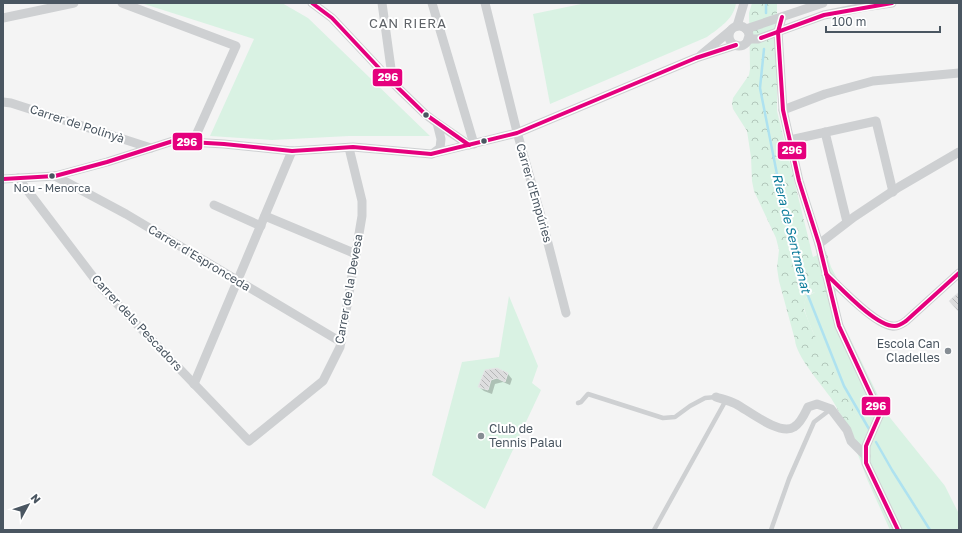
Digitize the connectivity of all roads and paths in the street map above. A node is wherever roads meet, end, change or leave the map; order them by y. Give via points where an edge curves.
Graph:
1 (74, 3) edge
2 (122, 3) edge
3 (312, 3) edge
4 (382, 3) edge
5 (432, 3) edge
6 (485, 3) edge
7 (744, 3) edge
8 (823, 3) edge
9 (892, 3) edge
10 (782, 17) junction
11 (3, 18) edge
12 (733, 28) junction
13 (746, 29) junction
14 (778, 32) junction
15 (748, 39) junction
16 (736, 45) junction
17 (696, 58) junction
18 (959, 73) edge
19 (393, 83) junction
20 (3, 102) edge
21 (783, 110) junction
22 (437, 123) junction
23 (825, 132) junction
24 (517, 133) junction
25 (790, 140) junction
26 (193, 142) junction
27 (471, 144) junction
28 (152, 148) junction
29 (349, 148) junction
30 (292, 151) junction
31 (959, 152) edge
32 (431, 154) junction
33 (55, 176) junction
34 (18, 178) junction
35 (3, 179) edge
36 (892, 192) junction
37 (214, 205) dead end
38 (265, 216) junction
39 (847, 222) junction
40 (261, 226) junction
41 (819, 244) junction
42 (356, 254) junction
43 (959, 273) edge
44 (826, 274) junction
45 (238, 281) junction
46 (566, 312) dead end
47 (341, 342) junction
48 (194, 384) junction
49 (716, 397) joint
50 (726, 400) junction
51 (578, 403) dead end
52 (831, 409) junction
53 (249, 440) joint
54 (866, 456) junction
55 (654, 530) edge
56 (771, 530) edge
57 (898, 530) edge

1 - 11 street
2 - 26 street via 236,46
3 - 19 street via 332,18
4 - 19 street
5 - 27 street
6 - 24 street, Carrer d'Empúries
7 - 12 street
8 - 10 street
9 - 14 street via 824,15
10 - 13 street
10 - 14 street
12 - 13 street via 742,26
12 - 16 street via 730,40
12 - 17 street
13 - 15 street
14 - 15 street via 758,40
14 - 21 street
15 - 16 street via 744,44
16 - 17 street
17 - 24 street
18 - 21 street via 873,81 825,94
19 - 22 street
20 - 28 street, Carrer de Polinyà
21 - 25 street
22 - 27 street
22 - 32 street via 441,139 440,148
23 - 25 street
23 - 36 street via 876,121
23 - 39 street
24 - 27 street
24 - 46 street, Carrer d'Empúries
25 - 41 street via 799,181
26 - 28 street via 173,141
26 - 30 street
27 - 32 street
28 - 33 street
29 - 30 street
29 - 32 street
29 - 42 street, Carrer de la Devesa via 362,201
30 - 38 street
31 - 36 street
33 - 34 street
33 - 45 street, Carrer d'Espronceda via 126,214
34 - 35 street
34 - 48 street, Carrer dels Pescadors via 100,286
36 - 39 street
37 - 40 street
38 - 40 street
38 - 42 street
39 - 41 street
40 - 45 street
41 - 44 street
42 - 47 street, Carrer de la Devesa
43 - 44 street via 898,326 886,325 860,307
44 - 54 street via 839,326 880,414 866,446
45 - 47 street, Carrer d'Espronceda
45 - 48 street
47 - 53 street, Carrer de la Devesa via 323,381
48 - 53 street, Carrer dels Pescadors
49 - 50 street
49 - 51 lane via 705,398 675,417 663,418 588,394
50 - 52 street via 777,428 788,429 794,427 808,407 817,404
50 - 55 lane
52 - 54 street via 851,441
52 - 56 lane via 814,422 789,479
54 - 57 street via 866,463

